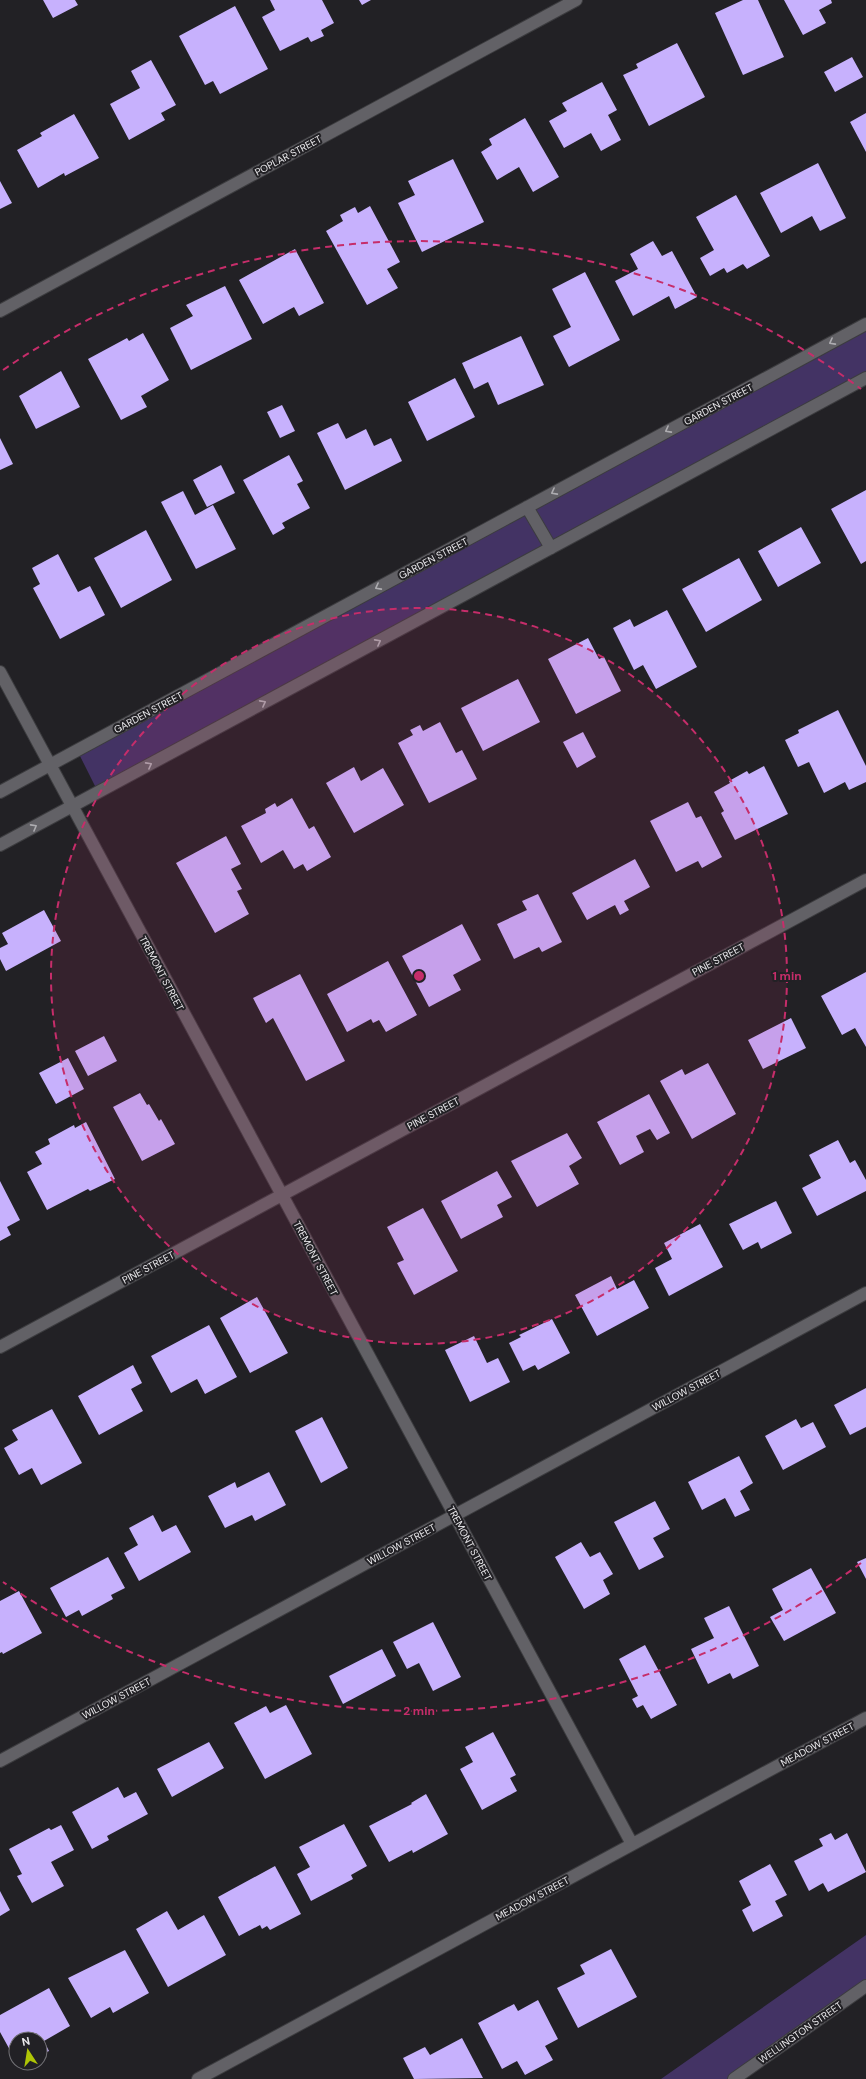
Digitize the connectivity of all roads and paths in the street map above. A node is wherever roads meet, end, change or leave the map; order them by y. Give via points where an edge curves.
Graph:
1 (576, 0) edge
2 (0, 311) edge
3 (866, 324) edge
4 (866, 378) edge
5 (527, 507) junction
6 (551, 548) junction
7 (0, 672) edge
8 (50, 765) junction
9 (0, 792) edge
10 (72, 806) junction
11 (0, 845) edge
12 (866, 880) edge
13 (282, 1194) junction
14 (866, 1293) edge
15 (0, 1347) edge
16 (455, 1515) junction
17 (866, 1718) edge
18 (0, 1761) edge
19 (632, 1844) junction
20 (866, 1986) edge
21 (198, 2079) edge
22 (734, 2079) edge

1 - 2 street, POPLAR STREET
3 -> 5 street, GARDEN STREET
4 - 6 street
5 - 6 street
5 -> 8 street, GARDEN STREET
10 -> 6 street
7 - 8 street, TREMONT STREET
8 - 9 street, GARDEN STREET
8 - 10 street, TREMONT STREET
11 -> 10 street
10 - 13 street, TREMONT STREET
12 - 13 street, PINE STREET
13 - 15 street, PINE STREET
13 - 16 street, TREMONT STREET
14 - 16 street, WILLOW STREET
16 - 18 street, WILLOW STREET
16 - 19 street, TREMONT STREET
17 - 19 street, MEADOW STREET
19 - 21 street, MEADOW STREET
20 - 22 street, WELLINGTON STREET

